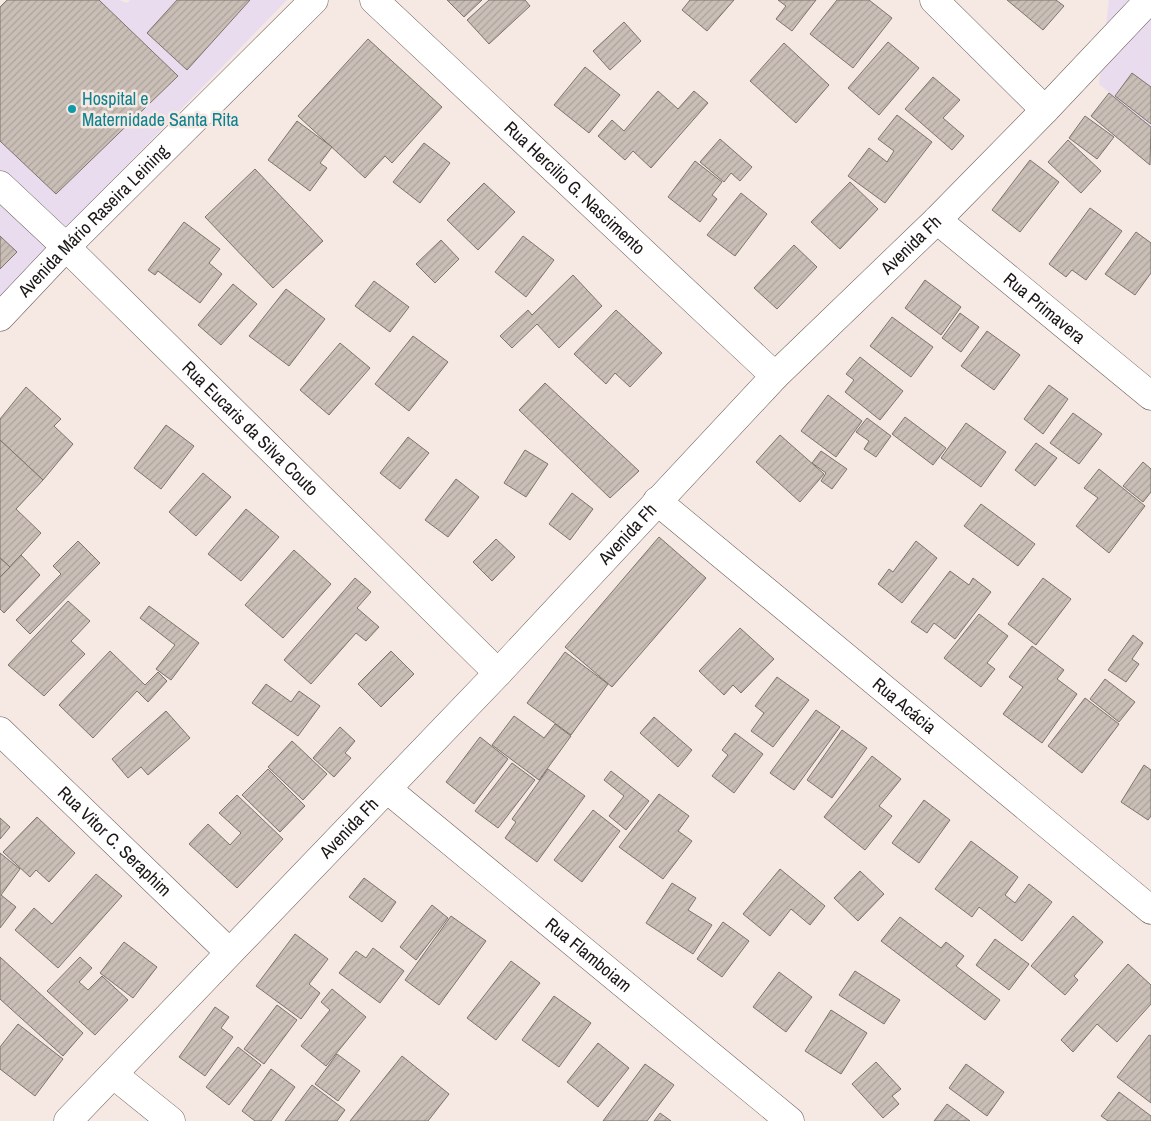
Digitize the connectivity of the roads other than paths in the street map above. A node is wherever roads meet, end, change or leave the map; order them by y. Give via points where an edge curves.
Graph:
1 (314, 0) edge
2 (374, 0) edge
3 (934, 0) edge
4 (1148, 0) edge
5 (1045, 110) junction
6 (0, 185) edge
7 (937, 220) junction
8 (66, 247) junction
9 (0, 316) edge
10 (775, 376) junction
11 (1151, 396) edge
12 (657, 501) junction
13 (498, 673) junction
14 (0, 731) edge
15 (387, 789) junction
16 (1151, 910) edge
17 (229, 952) junction
18 (114, 1075) junction
19 (68, 1121) edge
20 (171, 1121) edge
21 (790, 1121) edge

1 - 8 street, Avenida Mário Raseira Leining
2 - 10 street, Rua Hercilio G. Nascimento
3 - 5 street
4 - 5 street, Avenida Fh
5 - 7 street, Avenida Fh
6 - 8 street, Rua Eucaris da Silva Couto
7 - 10 street, Avenida Fh
7 - 11 street, Rua Primavera
8 - 9 street, Avenida Mário Raseira Leining
8 - 13 street, Rua Eucaris da Silva Couto
10 - 12 street, Avenida Fh
12 - 13 street, Avenida Fh
12 - 16 street, Rua Acácia
13 - 15 street, Avenida Fh
14 - 17 street, Rua Vitor C. Seraphim
15 - 17 street, Avenida Fh
15 - 21 street, Rua Flamboiam
17 - 18 street, Avenida Fh
18 - 19 street, Avenida Fh
18 - 20 street

